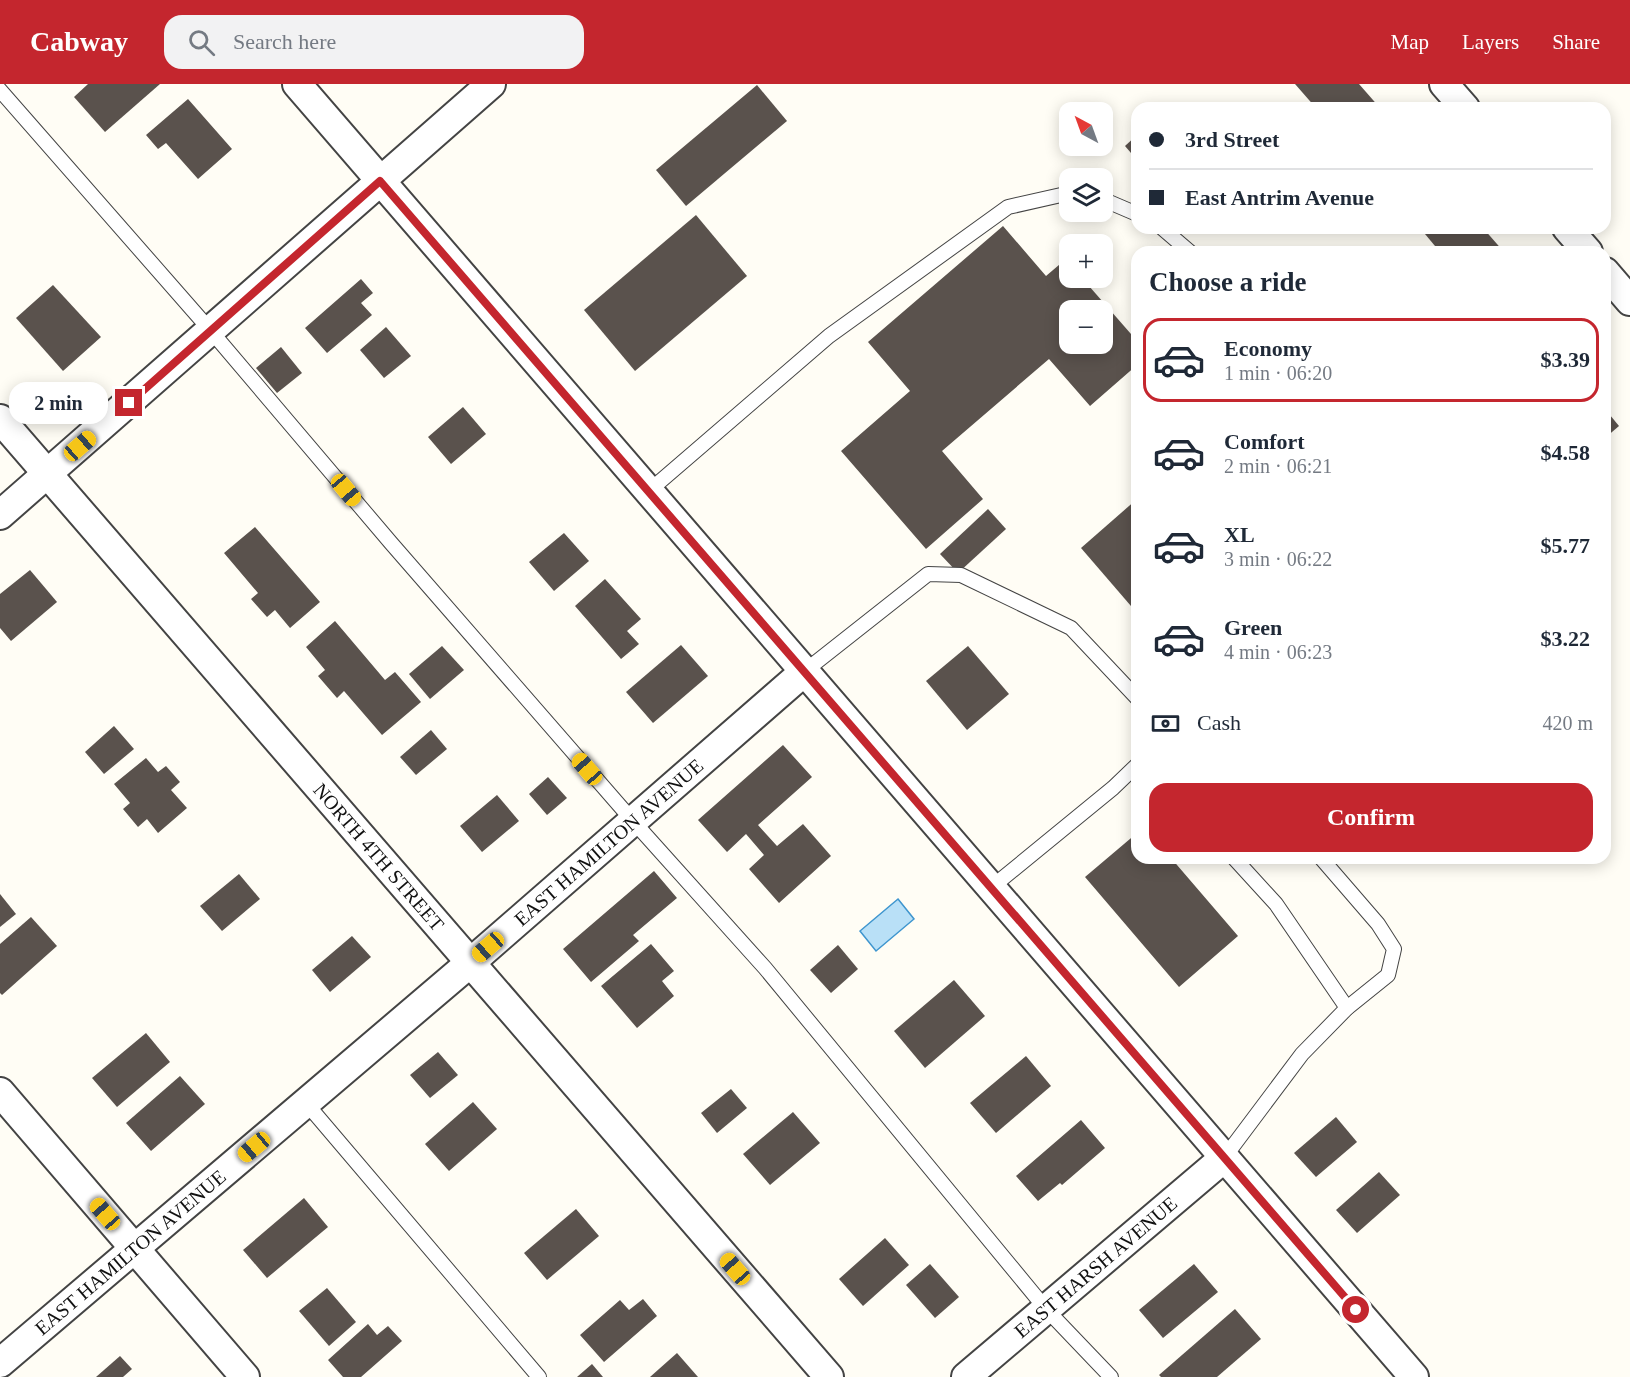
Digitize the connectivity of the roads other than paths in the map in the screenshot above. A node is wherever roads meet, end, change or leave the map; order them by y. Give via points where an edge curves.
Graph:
1 (297, 84) edge
2 (491, 84) edge
3 (1444, 84) edge
4 (0, 90) edge
5 (1460, 102) edge
6 (380, 181) junction
7 (1059, 195) edge
8 (1113, 204) edge
9 (1131, 211) edge
10 (1169, 234) edge
11 (1572, 234) edge
12 (1183, 246) edge
13 (1583, 246) edge
14 (1611, 279) edge
15 (1630, 301) edge
16 (210, 331) junction
17 (0, 419) edge
18 (47, 474) junction
19 (649, 491) junction
20 (0, 515) edge
21 (805, 671) junction
22 (1131, 692) edge
23 (1131, 771) edge
24 (633, 821) junction
25 (1239, 864) edge
26 (1326, 864) edge
27 (992, 887) junction
28 (470, 963) junction
29 (1347, 1008) junction
30 (0, 1092) edge
31 (306, 1103) junction
32 (1224, 1158) junction
33 (134, 1249) junction
34 (1046, 1309) junction
35 (0, 1363) edge
36 (245, 1377) edge
37 (539, 1377) edge
38 (829, 1377) edge
39 (966, 1377) edge
40 (1111, 1377) edge
41 (1414, 1377) edge

1 - 6 street
2 - 6 street
3 - 5 street
4 - 16 lane
6 - 16 street
6 - 19 street
7 - 19 lane via 1008,207 828,336
8 - 9 lane
10 - 12 lane
11 - 13 street
14 - 15 street
16 - 18 street
16 - 24 lane
17 - 18 street, NORTH 4TH STREET
18 - 20 street
18 - 28 street, NORTH 4TH STREET
19 - 21 street
21 - 22 lane via 928,573 961,575 1071,628
21 - 24 street, EAST HAMILTON AVENUE
21 - 27 street
23 - 27 lane
24 - 28 street, EAST HAMILTON AVENUE
24 - 34 lane via 765,968
25 - 29 lane via 1276,904
26 - 29 lane via 1378,924 1394,949 1388,975
27 - 32 street
28 - 31 street, EAST HAMILTON AVENUE
28 - 38 street, NORTH 4TH STREET
29 - 32 lane via 1302,1054
30 - 33 street
31 - 33 street, EAST HAMILTON AVENUE
31 - 37 lane
32 - 34 street, EAST HARSH AVENUE
32 - 41 street
33 - 35 street, EAST HAMILTON AVENUE
33 - 36 street
34 - 39 street, EAST HARSH AVENUE
34 - 40 lane

